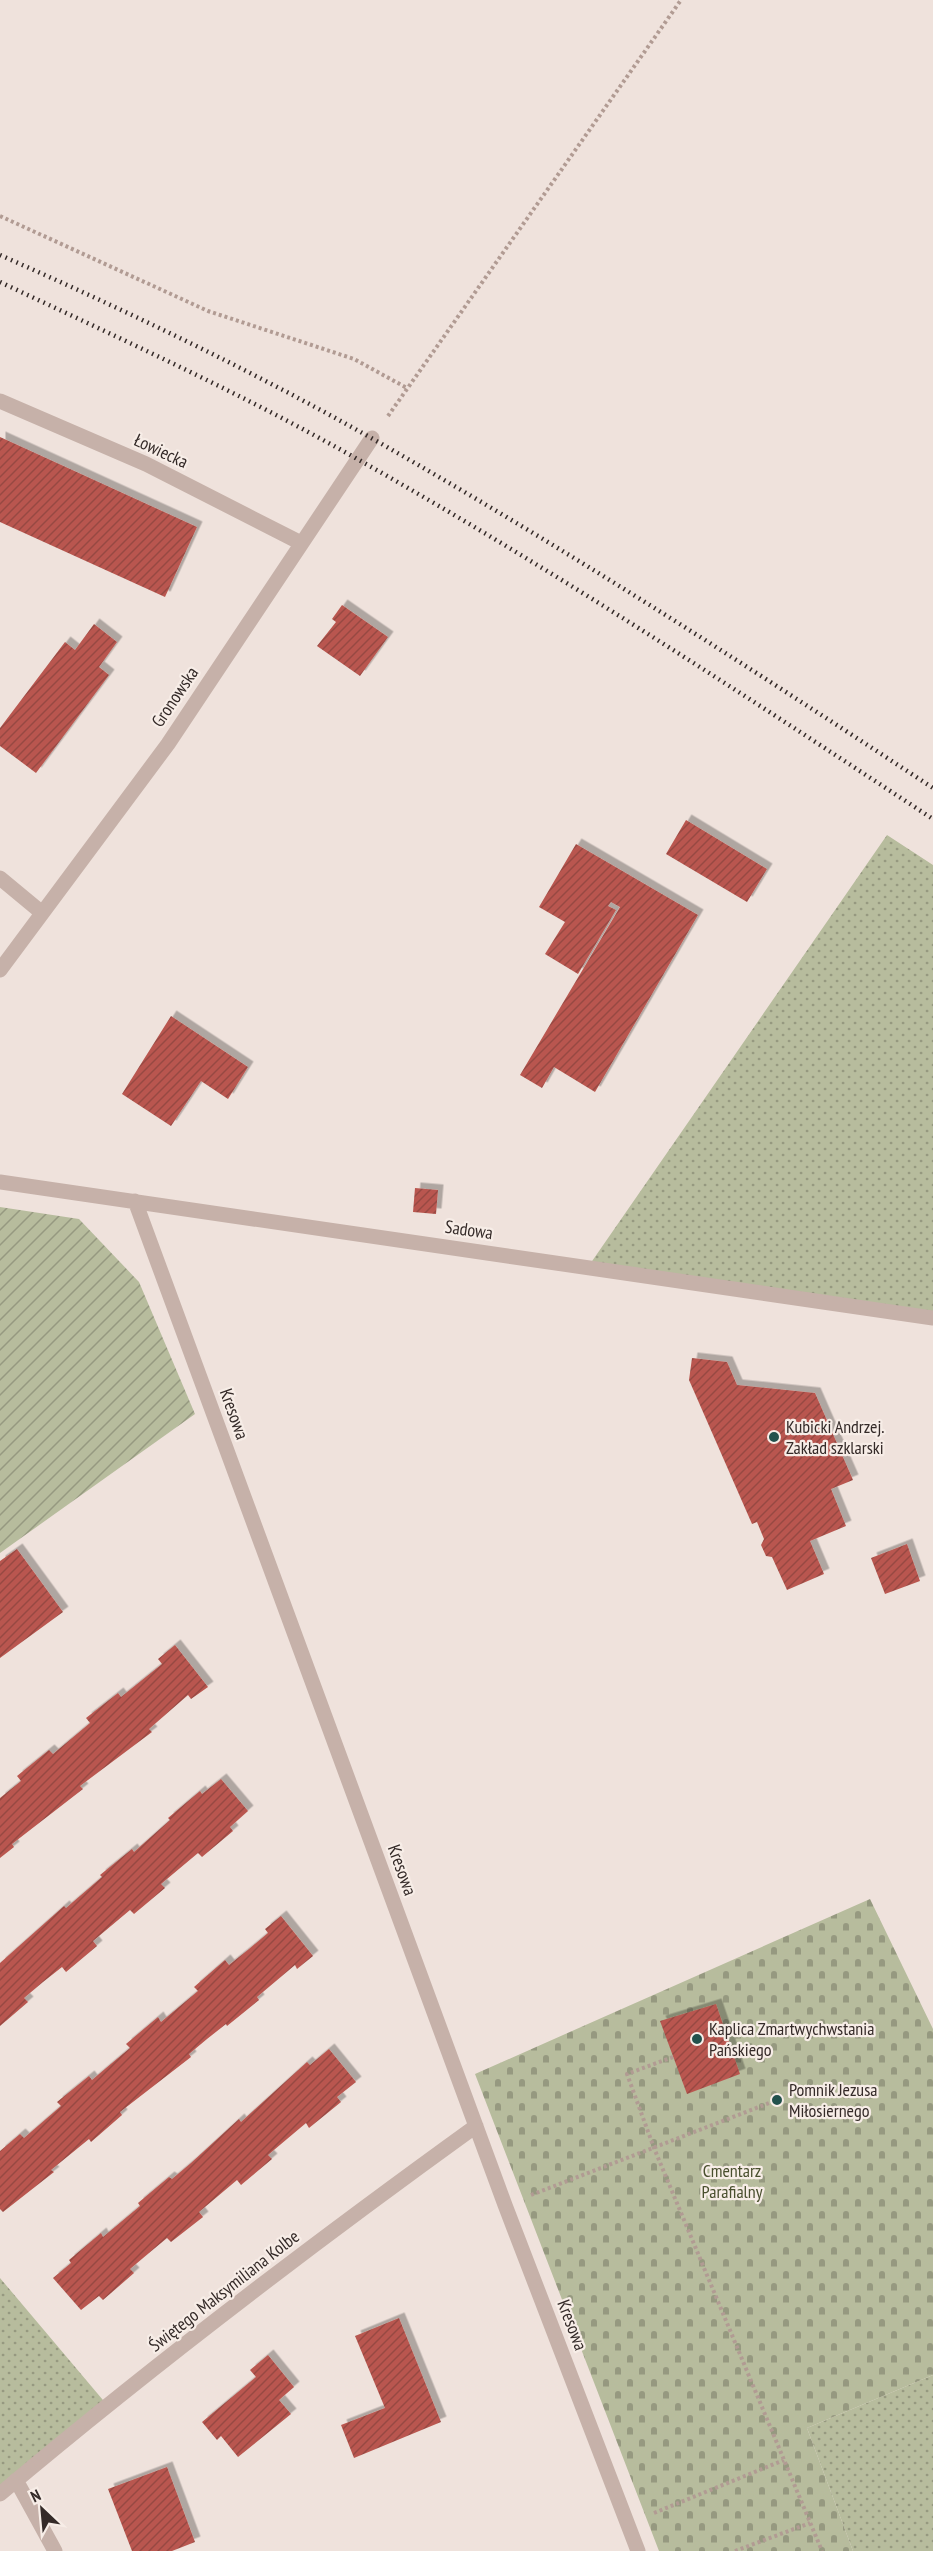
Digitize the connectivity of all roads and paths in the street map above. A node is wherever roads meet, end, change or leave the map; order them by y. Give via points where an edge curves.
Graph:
1 (681, 0) edge
2 (0, 216) edge
3 (407, 388) junction
4 (0, 401) edge
5 (372, 438) joint
6 (301, 543) junction
7 (0, 878) edge
8 (40, 912) junction
9 (0, 970) edge
10 (0, 1182) edge
11 (135, 1201) junction
12 (933, 1318) edge
13 (673, 2057) dead end
14 (777, 2100) dead end
15 (476, 2126) junction
16 (654, 2148) junction
17 (505, 2205) junction
18 (784, 2460) junction
19 (16, 2480) junction
20 (0, 2494) edge
21 (810, 2523) junction
22 (627, 2525) junction
23 (55, 2551) edge
24 (638, 2551) edge
25 (735, 2551) edge
26 (822, 2551) edge

1 - 3 path
2 - 3 path via 208,311 354,359
3 - 5 path
4 - 6 street, Łowiecka via 146,465
5 - 6 street, Gronowska
6 - 8 street, Gronowska via 168,744
7 - 8 street
8 - 9 street, Gronowska
10 - 11 street, Sadowa
11 - 12 street, Sadowa
11 - 15 street, Kresowa
13 - 16 path via 627,2074
14 - 16 path
15 - 17 street, Kresowa
15 - 19 street, Świętego Maksymiliana Kolbe via 374,2200
16 - 17 path
16 - 18 path
17 - 22 street, Kresowa
18 - 21 path
18 - 22 path
19 - 20 street, Świętego Maksymiliana Kolbe
19 - 23 street
21 - 25 path
21 - 26 path
22 - 24 street, Kresowa

